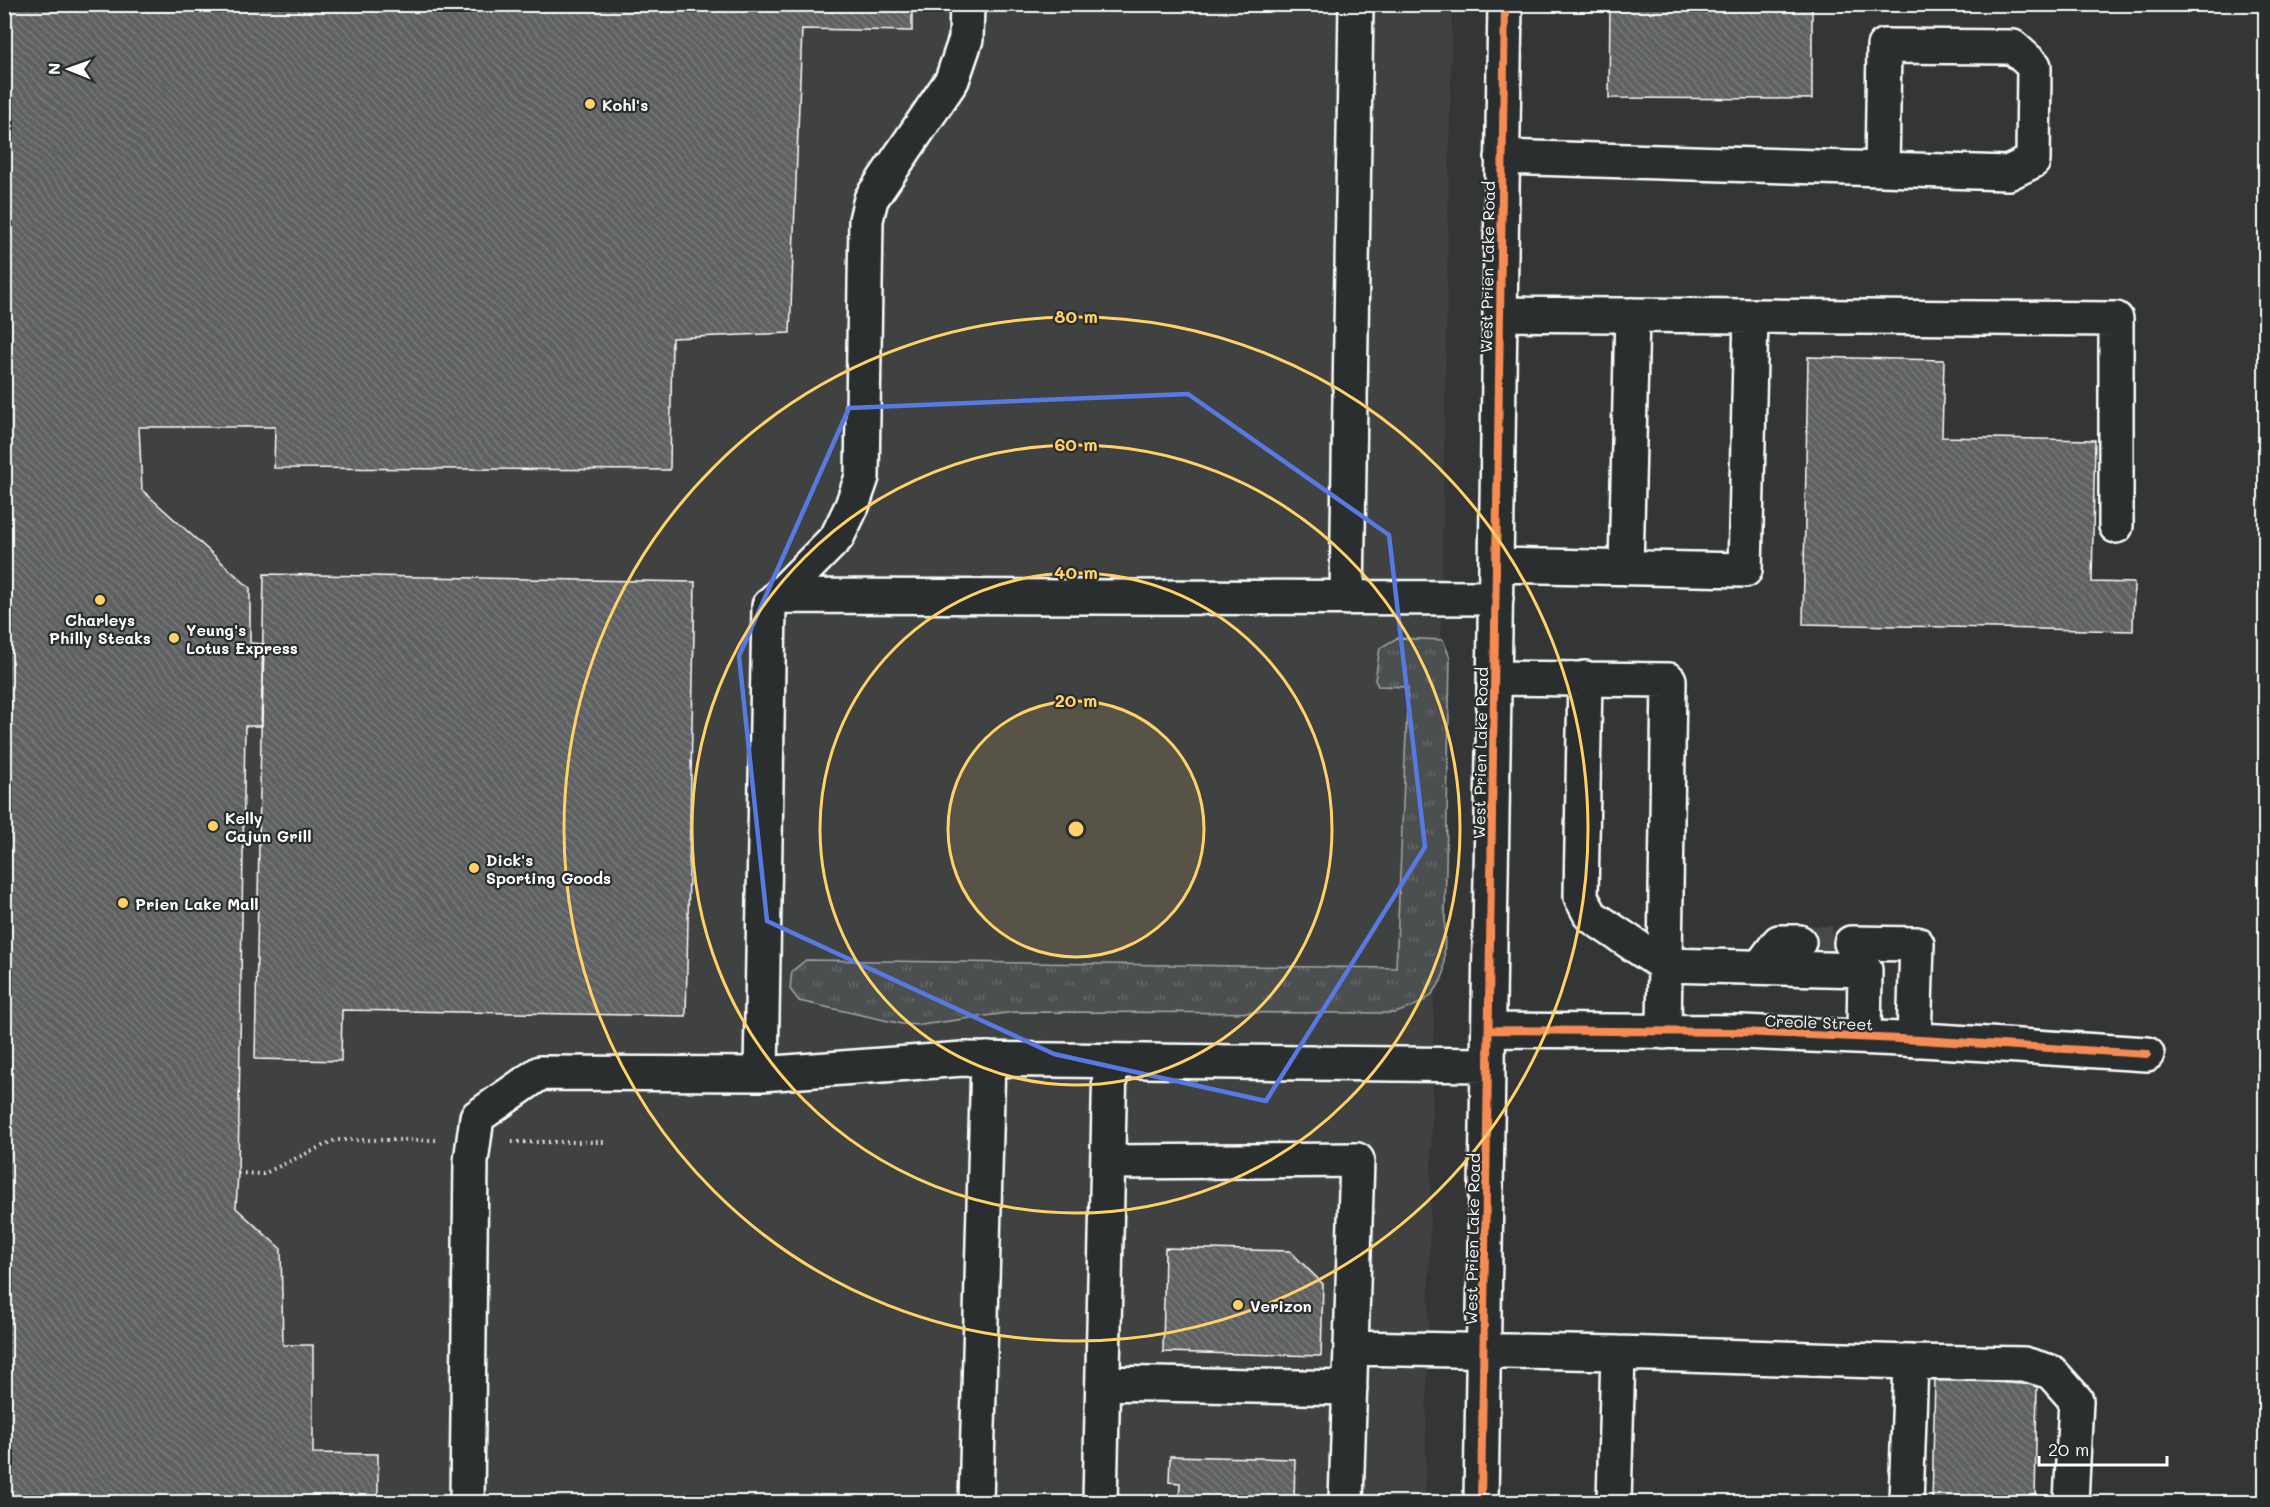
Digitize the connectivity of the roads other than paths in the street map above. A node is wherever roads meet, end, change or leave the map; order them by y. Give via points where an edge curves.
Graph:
1 (967, 4) edge
2 (1356, 4) edge
3 (1505, 4) edge
4 (1503, 157) junction
5 (1882, 169) junction
6 (1500, 314) junction
7 (1632, 315) junction
8 (1751, 316) junction
9 (2116, 526) dead end
10 (1496, 565) junction
11 (1626, 568) junction
12 (779, 596) junction
13 (1347, 598) junction
14 (1496, 598) junction
15 (1495, 678) junction
16 (1585, 678) junction
17 (1799, 942) tunnel mouth
18 (1861, 952) junction
19 (1664, 965) junction
20 (1761, 966) junction
21 (1489, 1030) junction
22 (1665, 1032) junction
23 (1864, 1037) junction
24 (1914, 1040) junction
25 (2147, 1054) dead end
26 (988, 1059) junction
27 (1110, 1061) junction
28 (1488, 1065) junction
29 (761, 1074) junction
30 (1108, 1162) junction
31 (1351, 1348) junction
32 (1484, 1350) junction
33 (1618, 1353) junction
34 (1911, 1362) junction
35 (1103, 1383) junction
36 (1350, 1388) junction
37 (467, 1503) edge
38 (976, 1503) edge
39 (1100, 1503) edge
40 (1346, 1503) edge
41 (1481, 1503) edge
42 (1614, 1503) edge
43 (1906, 1503) edge
44 (2071, 1503) edge

1 - 12 street via 966,39 952,80 872,199 866,220 862,477 837,537
2 - 13 street
3 - 4 street, West Prien Lake Road
4 - 5 street
4 - 6 street, West Prien Lake Road
5 - 5 street via 2008,173 2033,161 2034,66 2013,47 1884,46
6 - 7 street
6 - 10 street, West Prien Lake Road
7 - 8 street
7 - 11 street
8 - 9 street via 2116,320
8 - 11 street via 1745,570
10 - 11 street
10 - 14 street, West Prien Lake Road
12 - 13 street
12 - 29 street via 769,606
13 - 14 street
14 - 15 street, West Prien Lake Road
15 - 16 street
15 - 21 street, West Prien Lake Road
16 - 19 street via 1581,897 1591,916
16 - 19 street via 1669,680
17 - 20 street via 1779,942
18 - 20 street
18 - 23 street
18 - 24 street via 1917,944
19 - 20 street
19 - 22 street
21 - 22 street, Creole Street
21 - 28 street, West Prien Lake Road
22 - 23 street, Creole Street
23 - 24 street, Creole Street
24 - 25 street, Creole Street
26 - 27 street
26 - 29 street
26 - 38 street
27 - 28 street
27 - 30 street
28 - 32 street, West Prien Lake Road
29 - 37 street via 540,1074 477,1117 471,1172
30 - 31 street via 1357,1160
30 - 35 street
31 - 32 street
31 - 36 street
32 - 33 street
32 - 41 street, West Prien Lake Road
33 - 34 street
33 - 42 street
34 - 43 street
34 - 44 street via 2024,1364 2051,1372 2076,1400
35 - 36 street
35 - 39 street
36 - 40 street

